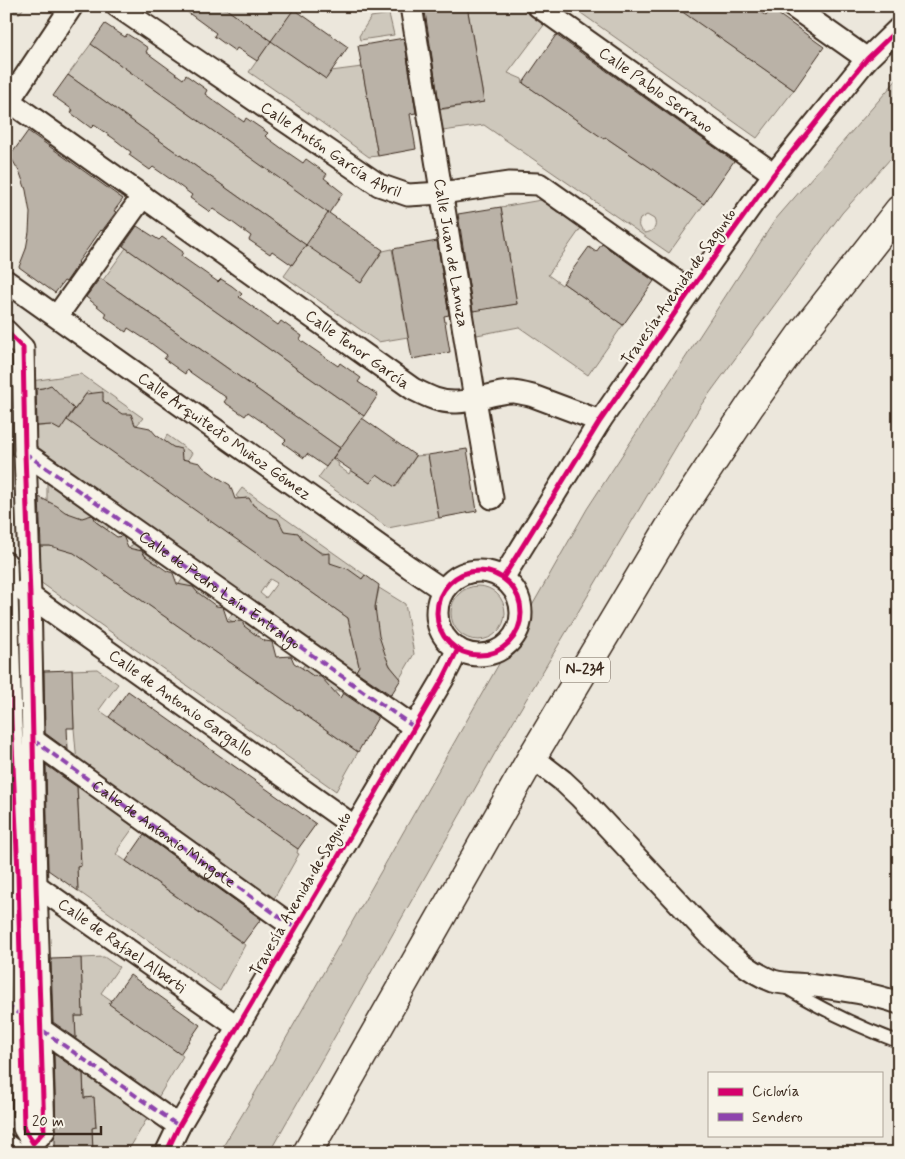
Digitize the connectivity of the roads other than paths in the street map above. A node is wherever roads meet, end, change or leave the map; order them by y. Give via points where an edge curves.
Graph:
1 (72, 6) edge
2 (117, 6) edge
3 (411, 6) edge
4 (538, 6) edge
5 (792, 6) edge
6 (899, 28) edge
7 (867, 59) junction
8 (8, 103) edge
9 (774, 174) junction
10 (442, 193) junction
11 (143, 196) junction
12 (899, 210) edge
13 (6, 281) edge
14 (690, 291) junction
15 (57, 316) junction
16 (6, 331) edge
17 (475, 399) junction
18 (600, 421) junction
19 (25, 453) junction
20 (492, 498) dead end
21 (6, 574) edge
22 (503, 578) junction
23 (443, 590) junction
24 (30, 596) junction
25 (458, 649) junction
26 (8, 722) edge
27 (414, 727) junction
28 (33, 740) junction
29 (532, 757) junction
30 (354, 827) junction
31 (12, 868) edge
32 (36, 885) junction
33 (295, 928) junction
34 (774, 981) junction
35 (899, 1003) edge
36 (13, 1010) edge
37 (238, 1027) junction
38 (42, 1030) junction
39 (899, 1042) edge
40 (179, 1126) junction
41 (6, 1145) edge
42 (17, 1153) edge
43 (166, 1153) edge
44 (307, 1153) edge

1 - 8 street
2 - 10 street, Calle Antón García Abril via 379,185 408,196
3 - 10 street, Calle Juan de Lanuza
4 - 9 street, Calle Pablo Serrano
5 - 7 street
6 - 7 street, Travesía Avenida de Sagunto
7 - 9 street, Travesía Avenida de Sagunto
8 - 11 street, Calle Tenor García
9 - 14 street, Travesía Avenida de Sagunto
10 - 14 street, Calle Antón García Abril via 508,183 539,184
10 - 17 street, Calle Juan de Lanuza
11 - 15 street
11 - 17 street, Calle Tenor García via 413,388 446,401
12 - 29 highway, N-234 via 800,336 750,406 669,528
13 - 15 street, Calle Arquitecto Muñoz Gómez
14 - 18 street, Travesía Avenida de Sagunto
15 - 23 street, Calle Arquitecto Muñoz Gómez
16 - 19 street via 23,348
17 - 18 street, Calle Tenor García via 521,393
17 - 20 street, Calle Juan de Lanuza
18 - 22 street, Travesía Avenida de Sagunto
19 - 24 street
19 - 27 street, Calle de Pedro Laín Entralgo
21 - 24 street, Calle de Antonio Gargallo
21 - 26 street
22 - 23 street via 490,572 464,573
22 - 25 street via 519,600 521,615 518,629 500,650 472,654
23 - 25 street via 437,616 440,630
24 - 28 street
24 - 30 street, Calle de Antonio Gargallo
25 - 27 street, Travesía Avenida de Sagunto
26 - 31 street
27 - 30 street, Travesía Avenida de Sagunto
28 - 32 street
28 - 33 street, Calle de Antonio Mingote
29 - 34 street via 596,813 724,950
29 - 44 highway, N-234
30 - 33 street, Travesía Avenida de Sagunto
31 - 32 street, Calle de Rafael Alberti
31 - 36 street
32 - 37 street, Calle de Rafael Alberti
32 - 38 street
33 - 37 street, Travesía Avenida de Sagunto
34 - 35 street via 860,993
34 - 39 lane via 870,1031
36 - 38 street via 24,1128 33,1143 44,1131
37 - 40 street, Travesía Avenida de Sagunto
38 - 40 street
40 - 43 street, Travesía Avenida de Sagunto
41 - 42 street

